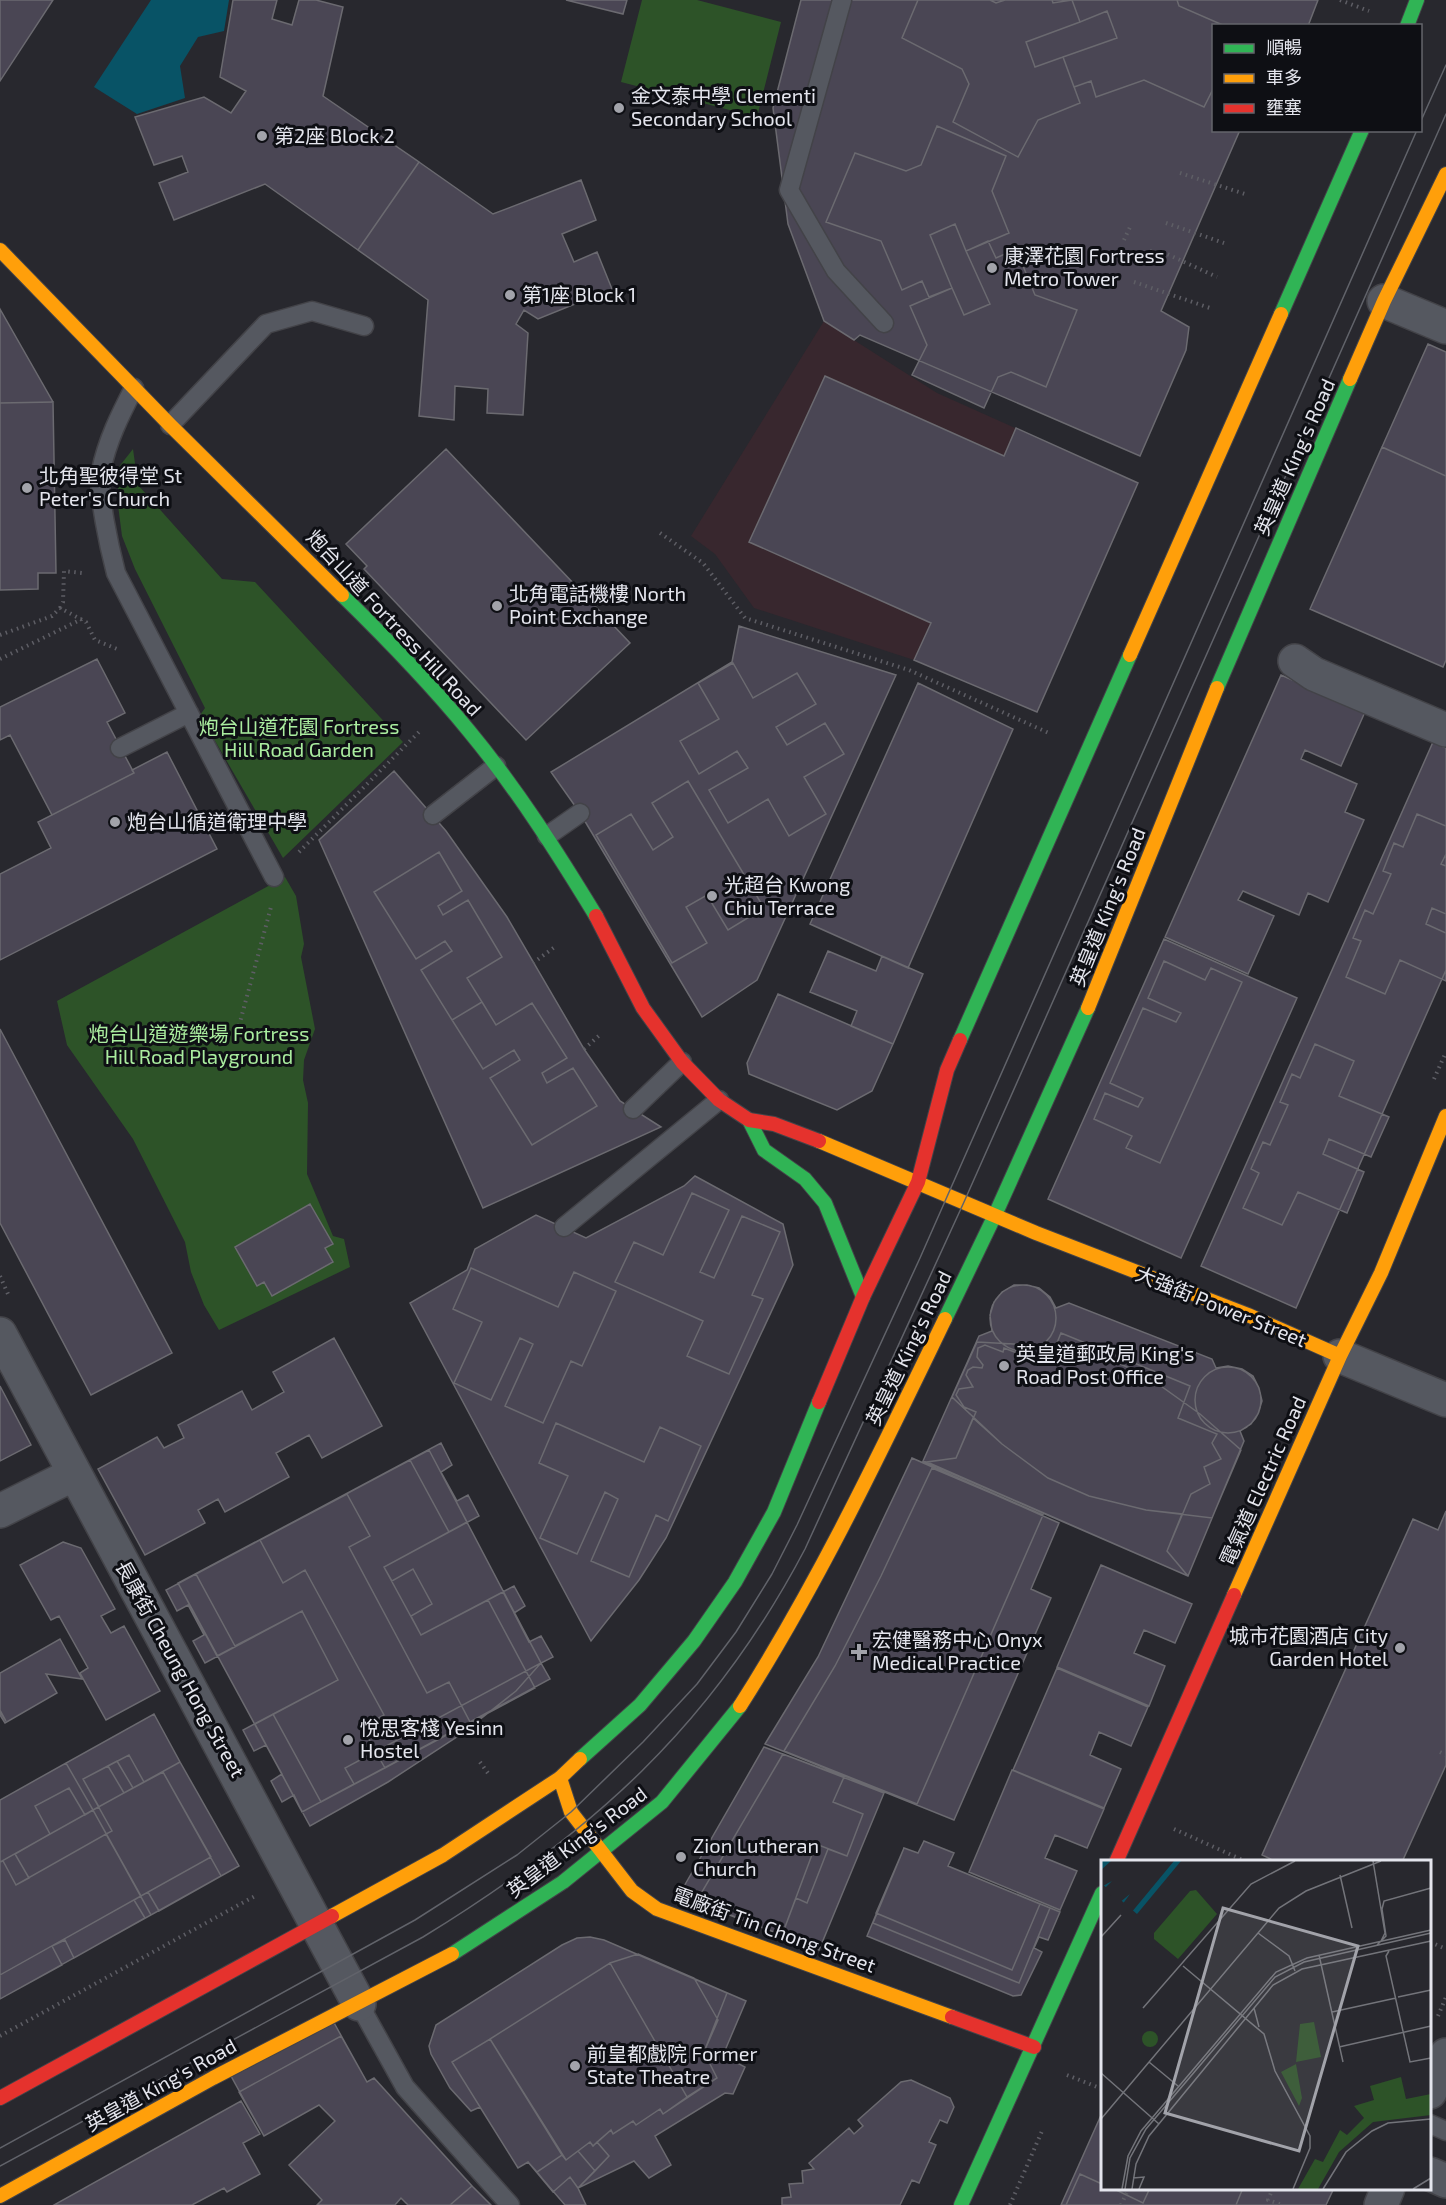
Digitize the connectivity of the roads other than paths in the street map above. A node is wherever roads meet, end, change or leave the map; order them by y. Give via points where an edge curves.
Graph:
1 (842, 0) edge
2 (1417, 0) edge
3 (1408, 24) edge
4 (1361, 132) edge
5 (1446, 174) edge
6 (0, 250) edge
7 (1384, 301) junction
8 (884, 323) dead end
9 (364, 326) dead end
10 (1446, 327) edge
11 (134, 388) junction
12 (170, 425) junction
13 (1295, 661) dead end
14 (189, 712) junction
15 (1446, 730) edge
16 (120, 748) dead end
17 (496, 766) junction
18 (580, 813) dead end
19 (433, 816) dead end
20 (547, 836) junction
21 (274, 877) road end
22 (682, 1062) junction
23 (719, 1100) junction
24 (633, 1109) dead end
25 (1446, 1116) edge
26 (749, 1120) junction
27 (918, 1182) junction
28 (995, 1215) junction
29 (564, 1227) dead end
30 (862, 1297) junction
31 (0, 1334) edge
32 (1340, 1356) junction
33 (1446, 1400) edge
34 (74, 1474) junction
35 (0, 1511) edge
36 (560, 1778) junction
37 (603, 1851) junction
38 (1117, 1860) edge
39 (1101, 1895) edge
40 (316, 1926) junction
41 (359, 2004) junction
42 (1034, 2046) junction
43 (1446, 2055) edge
44 (1431, 2090) edge
45 (0, 2098) edge
46 (1431, 2124) edge
47 (1446, 2132) edge
48 (1431, 2174) edge
49 (1446, 2181) edge
50 (1387, 2190) edge
51 (0, 2196) edge
52 (510, 2205) edge
53 (961, 2205) edge
54 (1381, 2205) edge

1 - 8 lane via 789,190 836,272
2 - 3 street
4 - 27 street via 947,1070
5 - 7 street, 英皇道 King's Road
6 - 11 street, 炮台山道 Fortress Hill Road
7 - 10 street
7 - 28 street, 英皇道 King's Road via 1236,641 1089,1006
9 - 12 lane via 312,311 266,324
11 - 12 street, 炮台山道 Fortress Hill Road
11 - 14 lane via 111,432 101,474 108,545 119,578
12 - 17 street, 炮台山道 Fortress Hill Road via 395,647
13 - 15 street via 1314,674
14 - 16 lane
14 - 21 lane
17 - 19 lane
17 - 20 street, 炮台山道 Fortress Hill Road
18 - 20 lane
20 - 22 street, 炮台山道 Fortress Hill Road via 603,927 643,1008
22 - 23 street, 炮台山道 Fortress Hill Road
22 - 24 lane
23 - 26 street, 炮台山道 Fortress Hill Road
23 - 29 lane
25 - 32 street, 電氣道 Electric Road via 1381,1273
26 - 27 street, 炮台山道 Fortress Hill Road via 774,1124
26 - 30 street, 炮台山道 Fortress Hill Road via 764,1150 805,1179 825,1203
27 - 28 street, 炮台山道 Fortress Hill Road
27 - 30 street
28 - 32 street, 大強街 Power Street via 1248,1315
28 - 37 street, 英皇道 King's Road via 835,1545 787,1633 736,1713 687,1774 662,1802
30 - 36 street via 774,1512 735,1582 694,1641 640,1706
31 - 34 street, 長康街 Cheung Hong Street
32 - 33 street, 大強街 Power Street
32 - 38 street, 電氣道 Electric Road
34 - 35 street
34 - 40 street, 長康街 Cheung Hong Street
36 - 37 street, 電廠街 Tin Chong Street via 571,1812
36 - 40 street via 443,1855
37 - 41 street, 英皇道 King's Road via 468,1945
37 - 42 street, 電廠街 Tin Chong Street via 632,1892 657,1910
39 - 42 street
40 - 41 street, 長康街 Cheung Hong Street
40 - 45 street
41 - 51 street, 英皇道 King's Road via 213,2078
41 - 52 lane via 405,2087
42 - 53 street
43 - 44 street
46 - 47 lane
48 - 49 street
50 - 54 street

